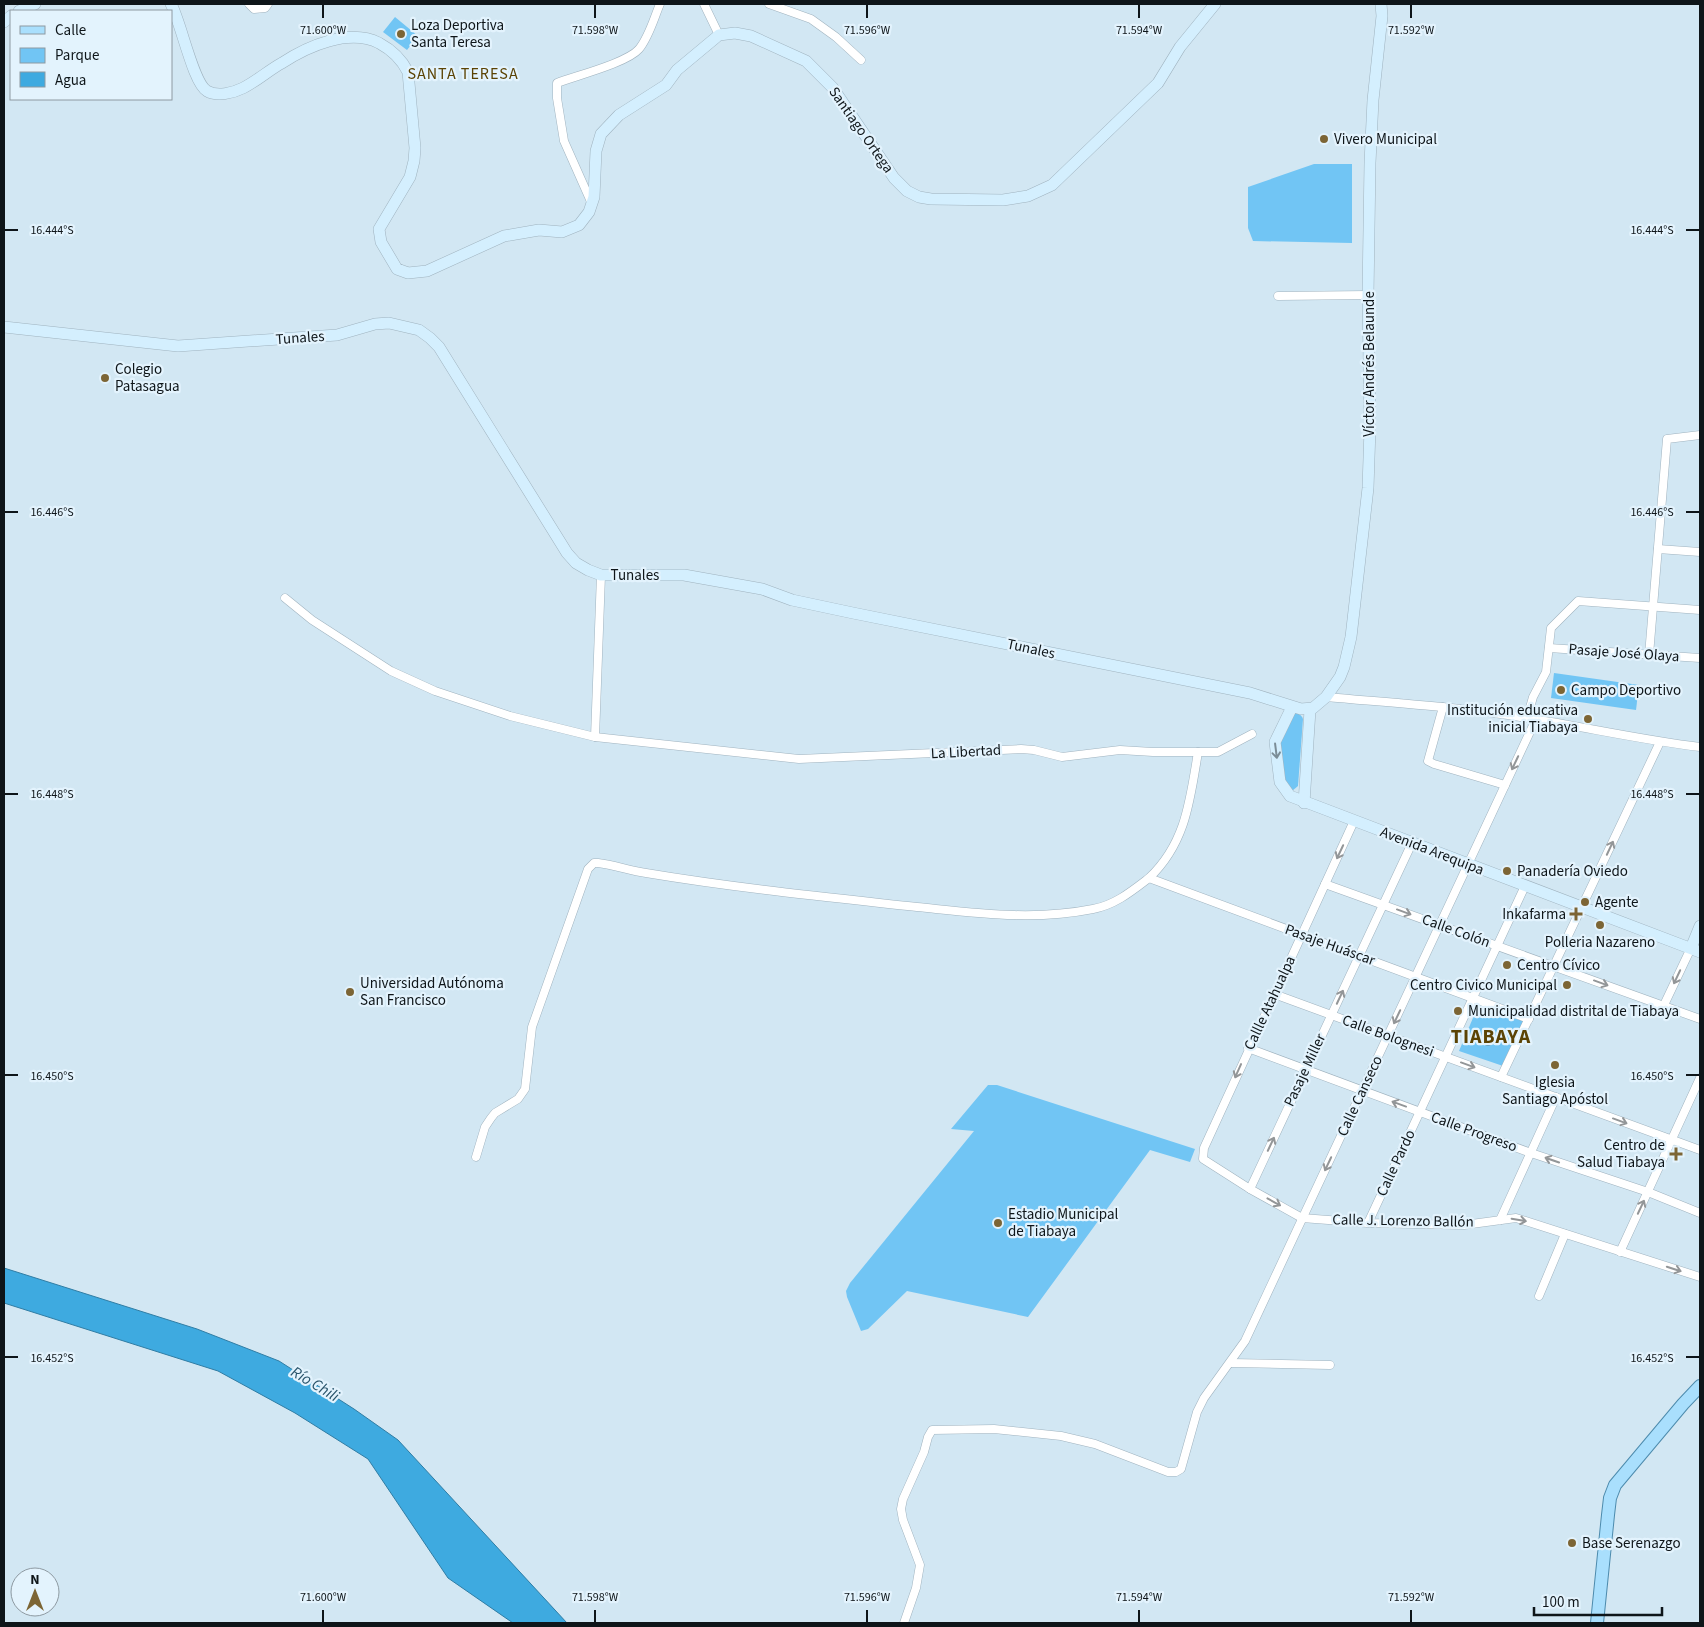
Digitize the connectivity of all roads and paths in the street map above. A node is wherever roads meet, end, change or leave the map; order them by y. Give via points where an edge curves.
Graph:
1 (35, 4) edge
2 (171, 4) edge
3 (249, 4) edge
4 (268, 4) edge
5 (660, 4) edge
6 (704, 4) edge
7 (769, 4) edge
8 (1215, 4) edge
9 (1381, 4) edge
10 (20, 10) edge
11 (719, 34) junction
12 (861, 60) dead end
13 (592, 204) junction
14 (1368, 295) junction
15 (1278, 296) dead end
16 (4, 327) edge
17 (1700, 435) edge
18 (1658, 549) junction
19 (1700, 552) edge
20 (601, 575) junction
21 (285, 598) dead end
22 (1653, 607) junction
23 (1700, 610) edge
24 (1549, 648) junction
25 (1649, 655) junction
26 (1700, 658) edge
27 (1326, 697) junction
28 (1292, 707) junction
29 (1443, 707) junction
30 (1310, 710) junction
31 (1527, 718) junction
32 (1536, 719) junction
33 (1252, 734) dead end
34 (595, 737) junction
35 (1660, 742) junction
36 (1700, 747) edge
37 (1198, 752) junction
38 (1505, 786) junction
39 (1304, 803) junction
40 (1354, 821) junction
41 (1412, 843) junction
42 (1468, 864) junction
43 (1149, 878) junction
44 (1325, 884) junction
45 (1525, 886) junction
46 (1383, 905) junction
47 (1582, 907) junction
48 (1440, 925) junction
49 (1700, 926) edge
50 (1302, 934) junction
51 (1497, 946) junction
52 (1695, 950) edge
53 (1359, 956) junction
54 (1554, 966) junction
55 (1416, 977) junction
56 (1274, 994) junction
57 (1473, 998) junction
58 (1664, 1005) junction
59 (1331, 1015) junction
60 (1529, 1019) junction
61 (1700, 1019) edge
62 (1388, 1036) junction
63 (1248, 1048) junction
64 (1446, 1057) junction
65 (1306, 1069) junction
66 (1501, 1077) junction
67 (1700, 1078) edge
68 (1362, 1090) junction
69 (1556, 1097) junction
70 (1420, 1112) junction
71 (1672, 1140) junction
72 (1700, 1150) edge
73 (1531, 1153) junction
74 (476, 1157) dead end
75 (1203, 1159) joint
76 (1250, 1189) junction
77 (1648, 1192) junction
78 (1700, 1213) edge
79 (1302, 1218) junction
80 (1500, 1220) junction
81 (1368, 1223) junction
82 (1564, 1234) junction
83 (1620, 1252) junction
84 (1700, 1277) edge
85 (1539, 1296) dead end
86 (1231, 1363) junction
87 (1330, 1365) dead end
88 (1700, 1386) edge
89 (904, 1623) edge
90 (1597, 1623) edge

1 - 10 street
2 - 13 street via 180,22 195,76 205,90 217,95 243,88 304,50 329,41 371,39 392,50 408,72 415,148 410,177 378,229 381,242 397,269 408,273 427,270 504,236 539,230 562,232 579,225
3 - 4 street via 254,9 265,8
5 - 13 street via 638,51 556,83 564,141
6 - 11 street
7 - 12 street via 811,19
8 - 11 street, Santiago Ortega via 1180,47 1158,83 1052,185 1028,196 1003,200 931,199 907,191 894,178 833,88 806,62 752,36
9 - 14 street, Víctor Andrés Belaunde via 1373,100
11 - 13 street via 677,70 666,85 620,115 601,134 596,151
14 - 15 street
14 - 27 street, Víctor Andrés Belaunde via 1368,488 1351,637 1344,667 1335,687
16 - 20 street, Tunales via 178,346 336,335 389,323 419,330 439,347 567,554 576,563
17 - 18 street via 1667,439
18 - 19 street
18 - 22 street
20 - 28 street, Tunales via 684,575 762,588 818,606 1250,693
20 - 34 street
21 - 34 street, La Libertad via 391,671 435,691 510,716
22 - 23 street
22 - 24 street via 1578,601 1551,628
22 - 25 street
24 - 25 street, Pasaje José Olaya
24 - 31 street via 1546,672
25 - 26 street, Pasaje José Olaya
27 - 29 street
27 - 30 street, Víctor Andrés Belaunde
28 - 30 street
28 -> 39 street, Avenida Arequipa via 1276,738 1275,747 1280,782 1290,796
29 - 31 street
29 - 38 street via 1428,761
30 - 39 street
31 - 32 street
32 - 35 street
32 -> 38 street, Calle Canseco
33 - 37 street, La Libertad via 1218,752
34 - 37 street, La Libertad via 799,759 1021,749 1062,757 1120,750
35 - 36 street
47 -> 35 street
37 - 43 street via 1184,826 1166,858
38 - 42 street, Calle Canseco
39 - 40 street, Avenida Arequipa
40 - 41 street, Avenida Arequipa
40 -> 44 street, Callle Atahualpa
41 - 42 street, Avenida Arequipa
41 - 46 street, Pasaje Miller
42 - 45 street, Avenida Arequipa
42 - 48 street, Calle Canseco
43 - 50 street, Pasaje Huáscar
43 - 74 street via 1119,900 1094,909 1040,916 987,914 803,894 644,873 594,863 588,870 532,1027 525,1089 518,1099 491,1118
44 - 46 street, Calle Colón
44 - 50 street, Callle Atahualpa
45 - 47 street, Avenida Arequipa
45 - 51 street, Calle Pardo
46 -> 48 street, Calle Colón
46 - 53 street, Pasaje Miller
47 - 52 street, Avenida Arequipa
47 - 54 street
48 - 51 street, Calle Colón
48 - 55 street, Calle Canseco
49 - 52 street
50 - 53 street, Pasaje Huáscar
50 - 56 street, Callle Atahualpa
51 - 54 street, Calle Colón
51 - 57 street, Calle Pardo
52 -> 58 street
53 - 55 street, Pasaje Huáscar
59 -> 53 street, Pasaje Miller
54 -> 58 street, Calle Colón
54 - 60 street
55 - 57 street, Pasaje Huáscar
55 -> 62 street, Calle Canseco
56 - 59 street, Calle Bolognesi
56 - 63 street, Callle Atahualpa
57 - 60 street, Pasaje Huáscar
57 - 64 street, Calle Pardo
58 - 61 street, Calle Colón
59 - 62 street, Calle Bolognesi
59 - 65 street, Pasaje Miller
60 - 66 street
62 - 64 street, Calle Bolognesi
62 - 68 street, Calle Canseco
63 - 65 street, Calle Progreso
63 -> 75 street, Callle Atahualpa via 1204,1148
64 -> 66 street, Calle Bolognesi
64 - 70 street, Calle Pardo
65 - 68 street, Calle Progreso
76 -> 65 street, Pasaje Miller
66 - 69 street, Calle Bolognesi
67 - 71 street
70 -> 68 street, Calle Progreso
68 -> 79 street, Calle Canseco
69 -> 71 street, Calle Bolognesi
69 - 73 street
70 - 73 street, Calle Progreso
70 - 81 street, Calle Pardo
71 - 72 street, Calle Bolognesi
71 - 77 street
77 -> 73 street, Calle Progreso
73 - 80 street
75 - 76 street, Calle J. Lorenzo Ballón
76 -> 79 street, Calle J. Lorenzo Ballón
77 - 78 street, Calle Progreso
83 -> 77 street
79 - 81 street, Calle J. Lorenzo Ballón
79 - 86 street, Calle Canseco via 1246,1341
80 - 81 street, Calle J. Lorenzo Ballón via 1464,1225
80 -> 82 street, Calle J. Lorenzo Ballón via 1516,1218
82 - 83 street, Calle J. Lorenzo Ballón
82 - 85 street
83 -> 84 street, Calle J. Lorenzo Ballón
86 - 87 street
86 - 89 street, Calle Canseco via 1204,1398 1181,1469 1176,1472 1168,1472 1095,1444 1061,1436 994,1429 932,1430 901,1509 902,1520 920,1565
88 - 90 main road via 1615,1485 1610,1498

